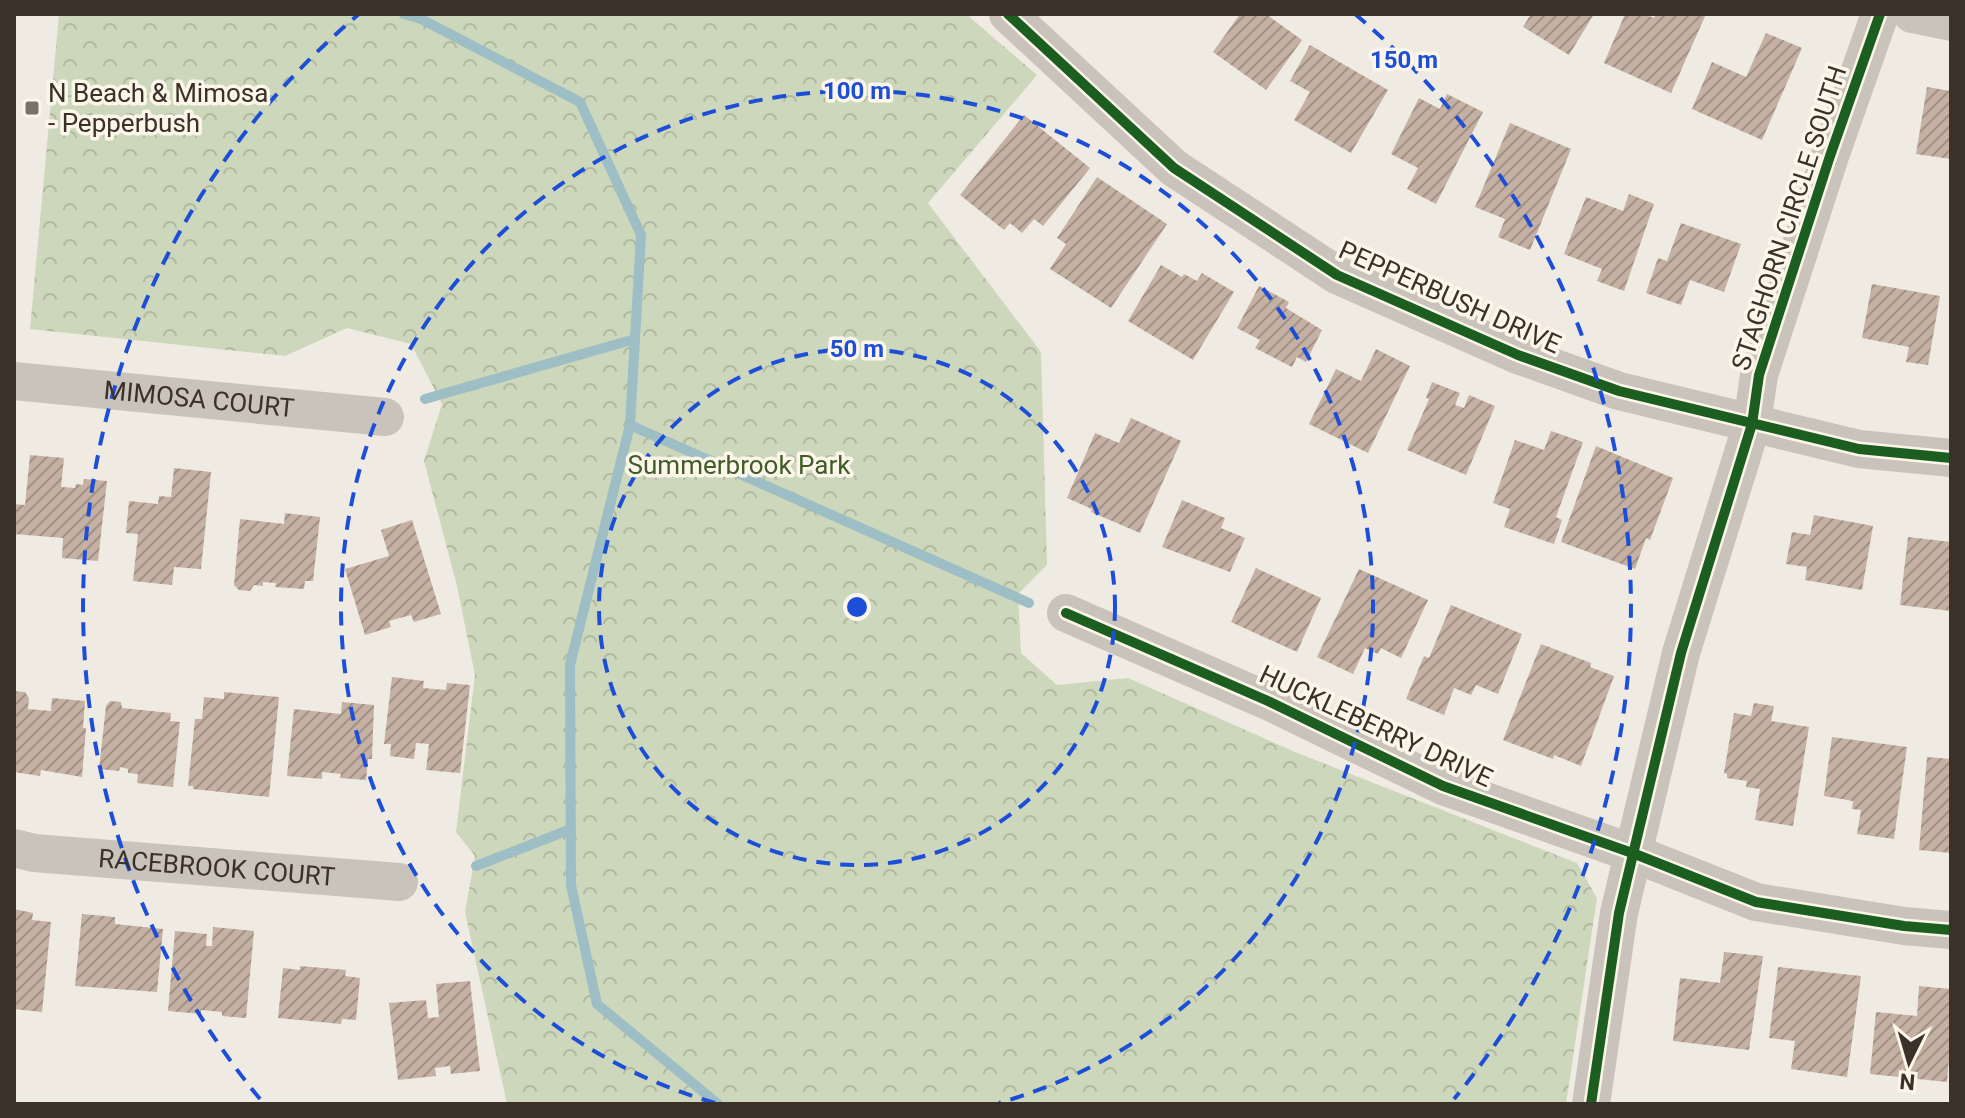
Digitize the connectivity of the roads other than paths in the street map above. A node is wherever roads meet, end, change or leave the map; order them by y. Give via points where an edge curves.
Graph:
1 (1008, 14) edge
2 (1880, 14) edge
3 (1912, 14) edge
4 (1951, 22) edge
5 (14, 381) edge
6 (385, 417) dead end
7 (1752, 424) junction
8 (1951, 458) edge
9 (1066, 613) dead end
10 (21, 852) edge
11 (1635, 854) junction
12 (399, 882) dead end
13 (1951, 930) edge
14 (1591, 1104) edge

1 - 7 street, PEPPERBUSH DRIVE via 1174,168 1337,275 1518,355 1619,391
2 - 7 street, STAGHORN CIRCLE SOUTH via 1759,375
3 - 4 street
5 - 6 street, MIMOSA COURT
7 - 8 street, PEPPERBUSH DRIVE via 1859,449
7 - 11 street, STAGHORN CIRCLE SOUTH via 1681,653
9 - 11 street, HUCKLEBERRY DRIVE via 1268,701 1443,786
10 - 12 street, RACEBROOK COURT
11 - 13 street, HUCKLEBERRY DRIVE via 1756,902
11 - 14 street, STAGHORN CIRCLE SOUTH via 1619,913

